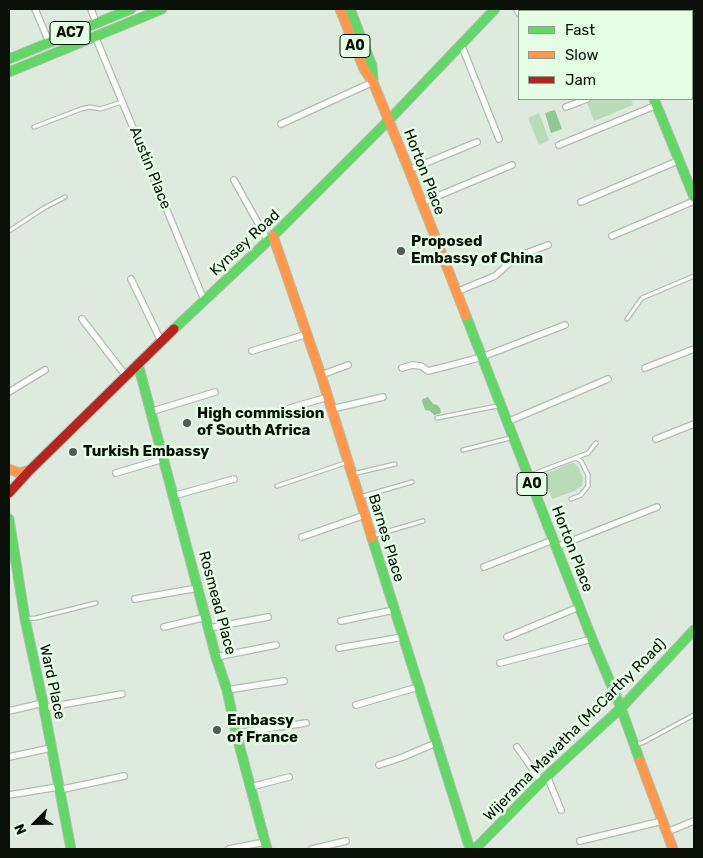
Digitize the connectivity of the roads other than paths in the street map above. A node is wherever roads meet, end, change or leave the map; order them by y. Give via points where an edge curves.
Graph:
1 (35, 9) edge
2 (91, 9) edge
3 (130, 9) edge
4 (162, 9) edge
5 (340, 9) edge
6 (350, 9) edge
7 (495, 9) edge
8 (96, 23) junction
9 (95, 36) junction
10 (49, 42) junction
11 (461, 44) junction
12 (9, 59) edge
13 (9, 72) edge
14 (373, 82) junction
15 (584, 100) edge
16 (123, 102) junction
17 (656, 102) edge
18 (566, 107) dead end
19 (389, 120) junction
20 (281, 124) dead end
21 (34, 127) dead end
22 (499, 139) dead end
23 (477, 142) dead end
24 (558, 145) dead end
25 (680, 160) junction
26 (512, 165) dead end
27 (409, 170) junction
28 (234, 180) dead end
29 (65, 197) dead end
30 (694, 197) edge
31 (694, 201) edge
32 (581, 202) dead end
33 (421, 203) junction
34 (9, 230) edge
35 (612, 236) dead end
36 (271, 238) junction
37 (548, 245) dead end
38 (694, 276) edge
39 (131, 279) dead end
40 (456, 292) junction
41 (204, 300) junction
42 (82, 319) dead end
43 (627, 319) dead end
44 (564, 325) dead end
45 (307, 334) junction
46 (161, 341) junction
47 (694, 349) edge
48 (252, 351) dead end
49 (482, 357) junction
50 (138, 364) junction
51 (348, 365) dead end
52 (402, 368) dead end
53 (645, 368) dead end
54 (45, 370) dead end
55 (321, 375) junction
56 (126, 376) junction
57 (608, 380) dead end
58 (9, 392) edge
59 (215, 392) dead end
60 (328, 397) junction
61 (384, 397) dead end
62 (500, 406) junction
63 (332, 409) junction
64 (150, 412) junction
65 (436, 418) dead end
66 (249, 420) dead end
67 (507, 422) junction
68 (694, 424) edge
69 (513, 437) junction
70 (656, 438) dead end
71 (596, 443) dead end
72 (463, 450) dead end
73 (576, 458) junction
74 (163, 459) junction
75 (348, 462) junction
76 (396, 464) dead end
77 (9, 469) edge
78 (30, 470) junction
79 (116, 473) dead end
80 (352, 474) junction
81 (528, 476) junction
82 (234, 479) dead end
83 (412, 482) dead end
84 (278, 486) dead end
85 (9, 493) edge
86 (173, 496) junction
87 (359, 498) junction
88 (571, 499) dead end
89 (657, 507) dead end
90 (365, 515) junction
91 (9, 519) edge
92 (423, 521) dead end
93 (371, 536) junction
94 (302, 537) dead end
95 (555, 544) junction
96 (11, 547) edge
97 (484, 566) dead end
98 (198, 588) junction
99 (135, 599) dead end
100 (96, 603) dead end
101 (579, 607) junction
102 (394, 610) junction
103 (206, 617) junction
104 (268, 617) dead end
105 (24, 619) junction
106 (340, 622) dead end
107 (164, 626) dead end
108 (209, 628) junction
109 (694, 630) edge
110 (403, 637) junction
111 (508, 637) dead end
112 (592, 640) junction
113 (276, 645) dead end
114 (338, 648) dead end
115 (216, 657) junction
116 (500, 663) dead end
117 (284, 681) dead end
118 (418, 686) junction
119 (227, 690) junction
120 (122, 694) dead end
121 (43, 705) junction
122 (356, 705) dead end
123 (621, 708) junction
124 (9, 711) edge
125 (694, 715) edge
126 (306, 723) dead end
127 (236, 734) junction
128 (633, 742) junction
129 (436, 743) junction
130 (517, 747) dead end
131 (51, 748) junction
132 (9, 757) edge
133 (379, 765) dead end
134 (124, 776) dead end
135 (289, 777) dead end
136 (544, 778) junction
137 (251, 787) junction
138 (59, 788) junction
139 (9, 795) edge
140 (561, 810) dead end
141 (662, 821) junction
142 (694, 821) edge
143 (667, 832) junction
144 (346, 841) dead end
145 (580, 841) dead end
146 (266, 845) edge
147 (71, 849) edge
148 (229, 849) edge
149 (312, 849) edge
150 (470, 849) edge
151 (475, 849) edge
152 (674, 849) edge

1 - 10 street
2 - 8 street
3 - 8 main road, AC7
4 - 9 main road, AC7
5 - 14 main road, A0
6 - 14 main road, A0 via 372,66
7 - 11 main road, Kynsey Road
8 - 10 main road, AC7
9 - 13 main road, AC7
9 - 16 street, Austin Place
10 - 12 main road, AC7
11 - 19 main road, Kynsey Road
11 - 22 street
14 - 19 main road, A0
14 - 20 street
15 - 18 street
16 - 21 lane via 100,109 81,109
16 - 41 street, Austin Place
17 - 24 street
17 - 25 main road
19 - 27 main road, Horton Place / A0
19 - 36 main road, Kynsey Road
23 - 27 street
25 - 30 main road
25 - 32 street
26 - 33 street
27 - 33 main road, Horton Place / A0
28 - 36 street
29 - 34 lane
31 - 35 street
33 - 40 main road, Horton Place / A0
36 - 41 main road, Kynsey Road
36 - 45 main road, Barnes Place
37 - 40 street via 516,257 495,276
38 - 43 lane via 642,298
39 - 46 street
40 - 49 main road, Horton Place / A0
41 - 46 main road, Kynsey Road
42 - 56 street
44 - 49 street
45 - 48 street
45 - 55 main road, Barnes Place
46 - 50 main road, Kynsey Road
47 - 53 street
49 - 52 street via 428,371 421,366
49 - 62 main road, Horton Place / A0
50 - 56 main road, Kynsey Road
50 - 64 main road, Rosmead Place
51 - 55 street
54 - 58 street
55 - 60 main road, Barnes Place
56 - 78 main road, Kynsey Road
57 - 67 street
59 - 64 street
60 - 63 main road, Barnes Place
60 - 66 street
61 - 63 street
62 - 65 lane
62 - 67 main road, Horton Place / A0
63 - 75 main road, Barnes Place
64 - 74 main road, Rosmead Place
67 - 69 main road, Horton Place / A0
68 - 70 street
69 - 72 lane
69 - 81 main road, Horton Place / A0
71 - 73 lane via 588,453
73 - 81 lane
73 - 88 lane via 588,475 588,486 581,495
74 - 79 street
74 - 86 main road, Rosmead Place
75 - 80 main road, Barnes Place
75 - 84 lane
76 - 80 lane
77 - 78 main road via 19,473
78 - 85 main road, Kynsey Road
80 - 87 main road, Barnes Place
81 - 95 main road, Horton Place / A0
82 - 86 street
83 - 87 lane
86 - 98 main road, Rosmead Place
87 - 90 main road, Barnes Place
89 - 95 street
90 - 93 main road, Barnes Place
90 - 94 street
91 - 96 main road, Ward Place
92 - 93 lane
93 - 102 main road, Barnes Place
95 - 97 street
95 - 101 main road, Horton Place / A0
96 - 105 main road, Ward Place
98 - 99 street
98 - 103 main road, Rosmead Place
100 - 105 lane
101 - 111 street
101 - 112 main road, Horton Place / A0
102 - 106 street
102 - 110 main road, Barnes Place
103 - 107 street
103 - 108 main road, Rosmead Place
104 - 108 street
105 - 121 main road, Ward Place
108 - 115 main road, Rosmead Place
109 - 123 main road, Wijerama Mawatha (McCarthy Road)
110 - 114 street
110 - 118 main road, Barnes Place
112 - 116 street
112 - 123 main road, Horton Place / A0
113 - 115 street
115 - 119 main road, Rosmead Place
117 - 119 street
118 - 122 street
118 - 129 main road, Barnes Place
119 - 127 main road, Rosmead Place
120 - 121 street
121 - 124 street
121 - 131 main road, Ward Place
123 - 128 main road, Horton Place / A0
123 - 136 main road, Wijerama Mawatha (McCarthy Road)
125 - 128 lane via 642,743
126 - 127 street
127 - 137 main road, Rosmead Place
128 - 141 main road, Horton Place / A0
129 - 133 street
129 - 150 main road, Barnes Place
130 - 136 street
131 - 132 street
131 - 138 main road, Ward Place
134 - 138 street
135 - 137 street
136 - 140 street
136 - 151 main road, Wijerama Mawatha (McCarthy Road)
137 - 146 main road, Rosmead Place
138 - 139 street
138 - 147 main road, Ward Place
141 - 143 main road, Horton Place / A0
141 - 145 street
142 - 143 street
143 - 152 main road, Horton Place / A0
144 - 149 street
146 - 148 street

